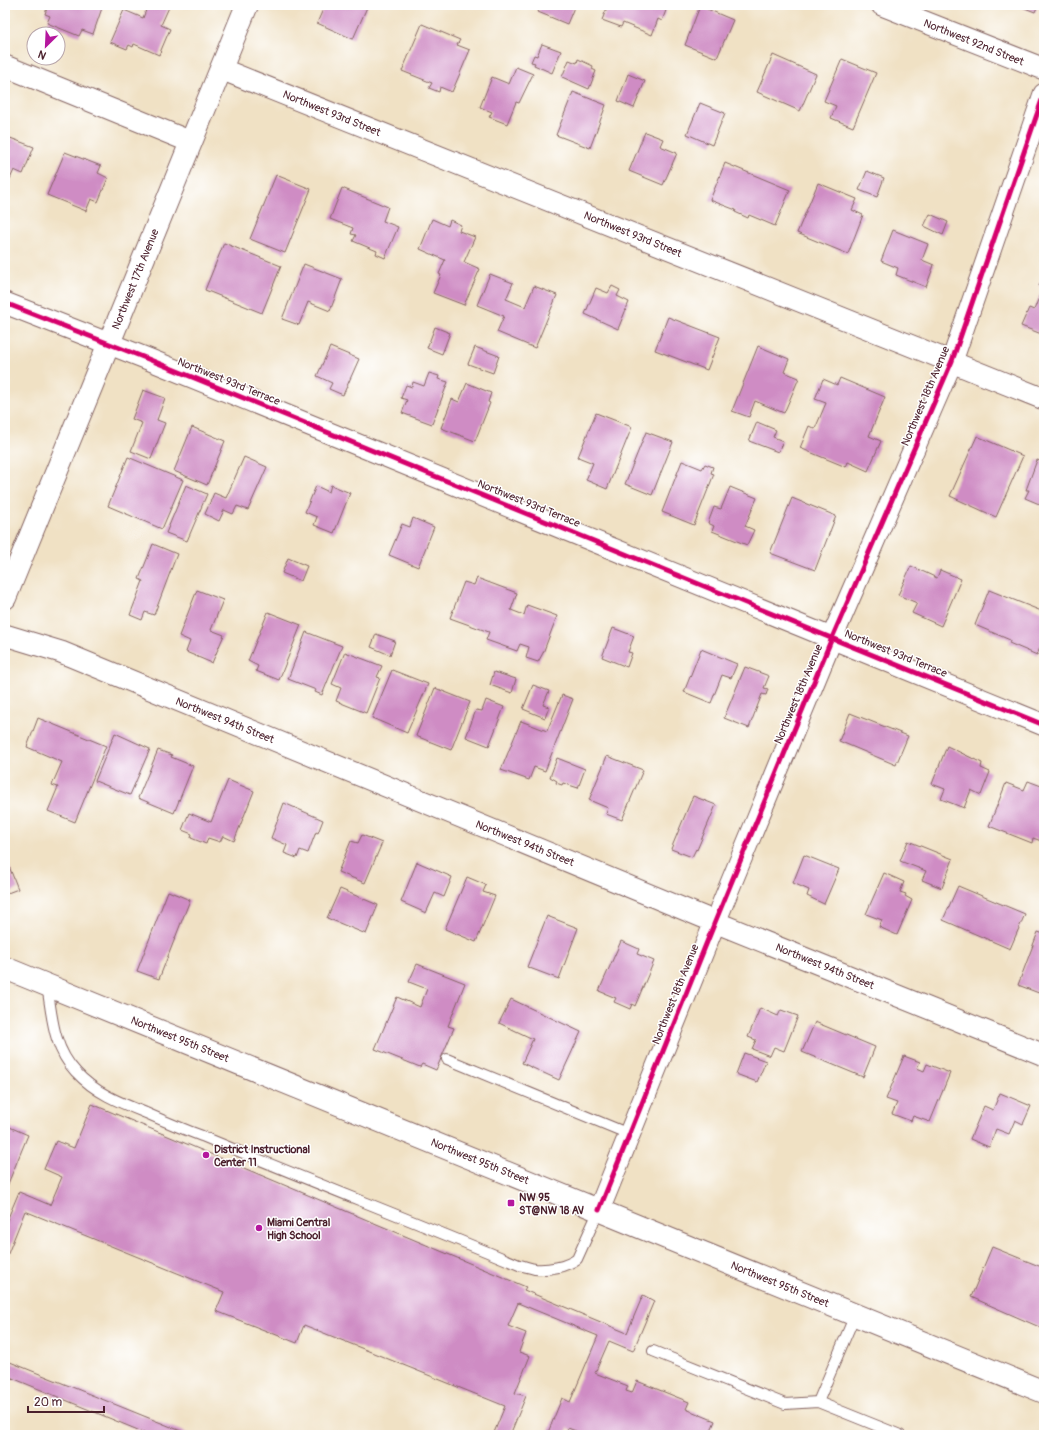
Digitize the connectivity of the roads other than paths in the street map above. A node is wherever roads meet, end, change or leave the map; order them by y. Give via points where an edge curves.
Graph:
1 (247, 5) edge
2 (882, 5) edge
3 (5, 66) edge
4 (221, 69) junction
5 (1044, 69) edge
6 (1044, 94) edge
7 (191, 142) junction
8 (5, 303) edge
9 (109, 344) junction
10 (952, 361) junction
11 (1044, 399) edge
12 (5, 598) edge
13 (5, 635) edge
14 (832, 638) junction
15 (1044, 724) edge
16 (715, 922) junction
17 (5, 968) edge
18 (47, 985) junction
19 (1044, 1055) edge
20 (447, 1059) dead end
21 (629, 1134) junction
22 (598, 1210) junction
23 (855, 1315) junction
24 (653, 1350) dead end
25 (1044, 1392) edge
26 (818, 1402) junction
27 (900, 1435) edge

1 - 4 main road, Northwest 17th Avenue
2 - 5 street, Northwest 92nd Street
3 - 7 street
4 - 7 main road, Northwest 17th Avenue
4 - 10 street, Northwest 93rd Street
6 - 10 street, Northwest 18th Avenue
7 - 9 main road, Northwest 17th Avenue
8 - 9 street, Northwest 93rd Terrace
9 - 12 main road, Northwest 17th Avenue
9 - 14 street, Northwest 93rd Terrace
10 - 11 street, Northwest 93rd Street
10 - 14 street, Northwest 18th Avenue
13 - 16 street, Northwest 94th Street via 61,652
14 - 15 street, Northwest 93rd Terrace
14 - 16 street, Northwest 18th Avenue
16 - 19 street, Northwest 94th Street
16 - 21 street, Northwest 18th Avenue
17 - 18 main road, Northwest 95th Street
18 - 22 main road, Northwest 95th Street
18 - 22 lane via 58,1046 76,1072 89,1084 117,1101 216,1142 519,1265 535,1269 570,1264 577,1259
20 - 21 lane
21 - 22 street, Northwest 18th Avenue
22 - 23 main road, Northwest 95th Street
23 - 25 main road, Northwest 95th Street
23 - 26 lane
24 - 26 lane via 785,1404
26 - 27 lane

